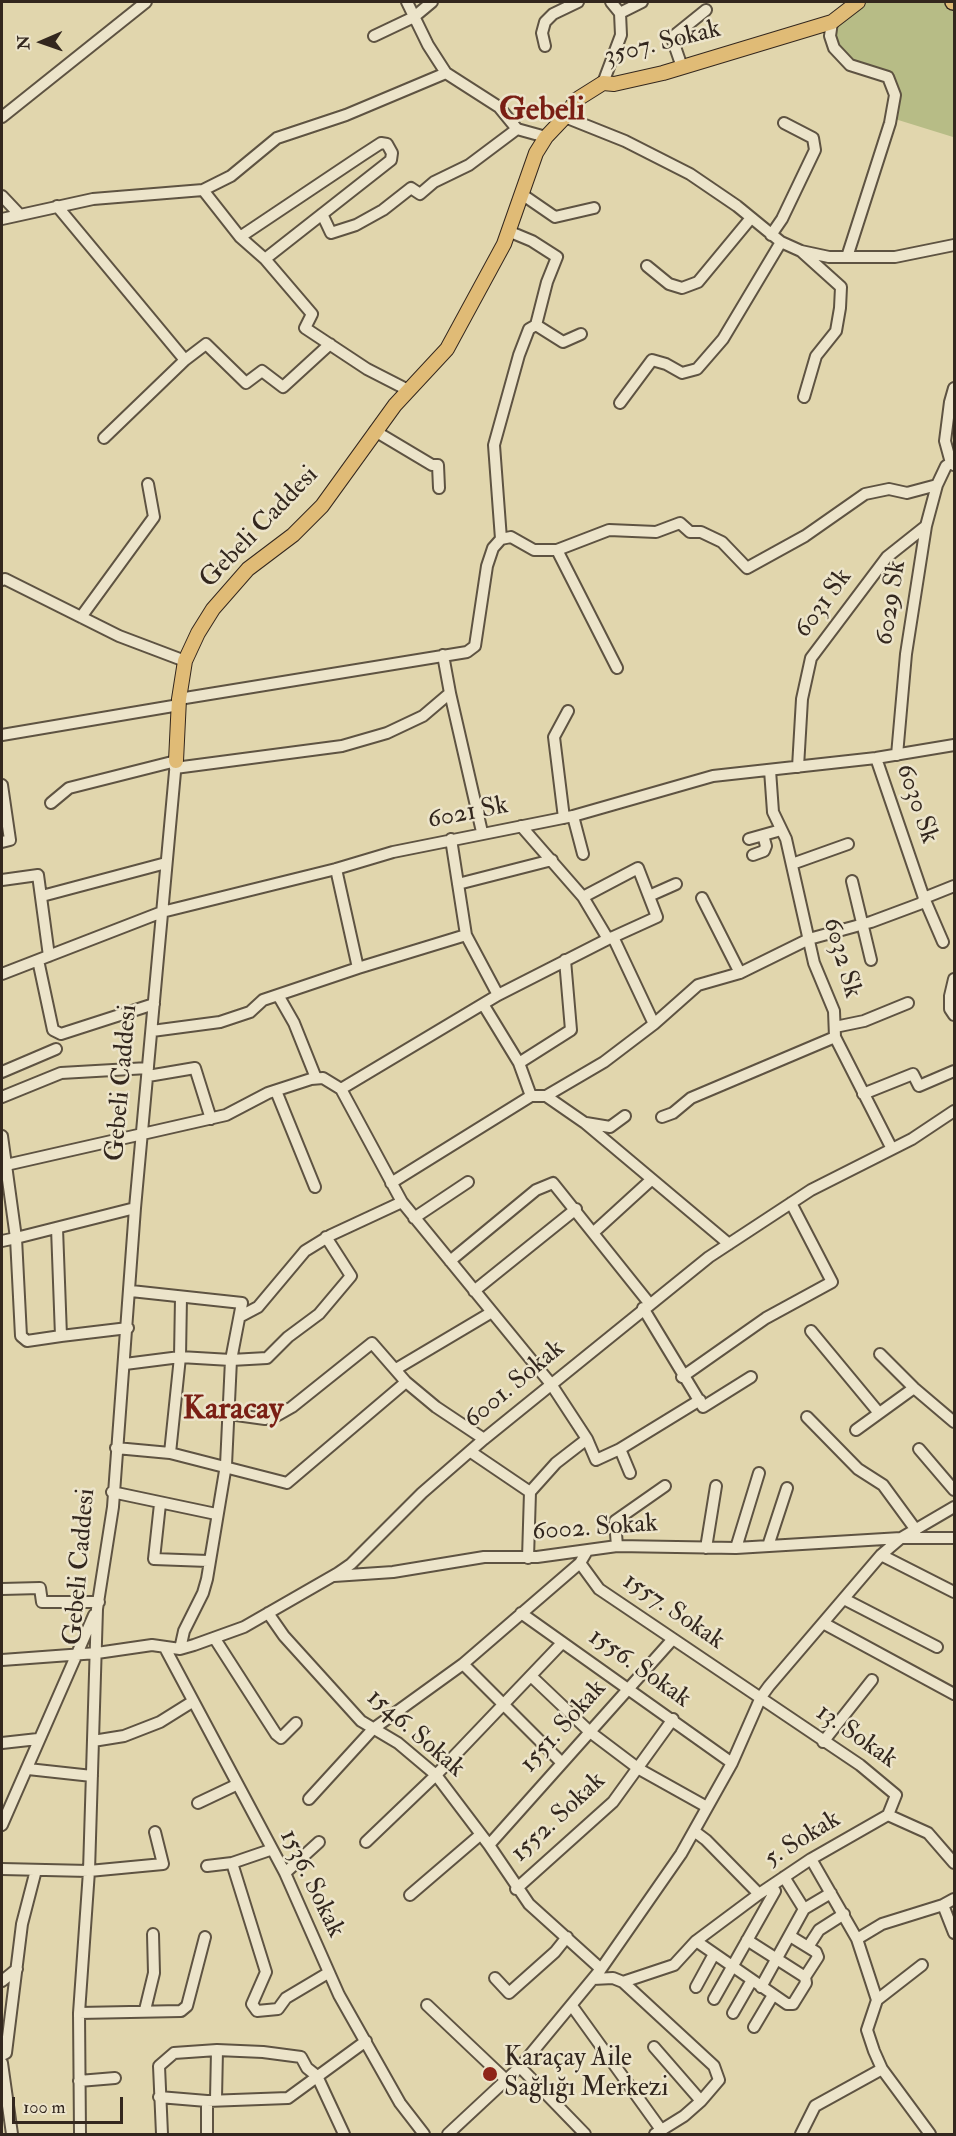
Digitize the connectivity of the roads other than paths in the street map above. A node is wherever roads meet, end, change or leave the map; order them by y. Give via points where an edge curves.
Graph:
1 (146, 2) edge
2 (406, 2) edge
3 (432, 2) edge
4 (578, 2) edge
5 (611, 2) edge
6 (642, 2) edge
7 (858, 2) edge
8 (706, 10) dead end
9 (620, 13) junction
10 (414, 17) junction
11 (832, 22) junction
12 (374, 36) dead end
13 (546, 46) dead end
14 (682, 67) junction
15 (446, 73) junction
16 (603, 83) junction
17 (2, 117) edge
18 (565, 117) junction
19 (784, 123) dead end
20 (517, 129) junction
21 (546, 137) junction
22 (536, 153) joint
23 (203, 190) junction
24 (523, 195) junction
25 (2, 196) edge
26 (57, 206) junction
27 (594, 208) dead end
28 (322, 214) junction
29 (20, 215) junction
30 (751, 218) junction
31 (2, 219) edge
32 (508, 231) junction
33 (771, 235) junction
34 (240, 237) junction
35 (782, 242) junction
36 (954, 244) edge
37 (801, 251) junction
38 (847, 257) junction
39 (265, 259) junction
40 (647, 266) dead end
41 (536, 325) junction
42 (582, 334) dead end
43 (330, 344) junction
44 (186, 360) junction
45 (954, 388) edge
46 (408, 390) junction
47 (804, 397) dead end
48 (620, 403) dead end
49 (375, 431) junction
50 (104, 438) dead end
51 (953, 464) edge
52 (148, 484) dead end
53 (938, 485) junction
54 (439, 488) dead end
55 (927, 526) junction
56 (501, 539) junction
57 (558, 550) junction
58 (2, 580) edge
59 (81, 617) junction
60 (443, 655) junction
61 (185, 661) junction
62 (617, 668) dead end
63 (450, 693) junction
64 (179, 702) junction
65 (568, 711) dead end
66 (2, 735) edge
67 (954, 745) edge
68 (897, 755) junction
69 (876, 758) junction
70 (175, 765) junction
71 (798, 767) junction
72 (770, 770) junction
73 (2, 785) edge
74 (51, 803) dead end
75 (568, 817) junction
76 (4, 818) edge
77 (521, 826) junction
78 (781, 830) junction
79 (482, 832) junction
80 (764, 835) junction
81 (451, 839) junction
82 (749, 839) dead end
83 (2, 842) edge
84 (848, 844) dead end
85 (583, 854) dead end
86 (753, 855) dead end
87 (552, 860) junction
88 (166, 863) junction
89 (792, 864) junction
90 (336, 869) junction
91 (2, 880) edge
92 (852, 881) dead end
93 (458, 884) junction
94 (676, 884) dead end
95 (954, 886) edge
96 (42, 896) junction
97 (649, 896) junction
98 (583, 897) junction
99 (702, 898) dead end
100 (923, 900) junction
101 (162, 912) junction
102 (862, 924) junction
103 (466, 935) junction
104 (610, 938) junction
105 (809, 939) junction
106 (943, 942) dead end
107 (44, 958) junction
108 (566, 960) junction
109 (871, 960) dead end
110 (358, 968) junction
111 (740, 973) junction
112 (2, 974) edge
113 (954, 979) edge
114 (278, 995) junction
115 (498, 995) junction
116 (908, 1003) dead end
117 (154, 1004) junction
118 (483, 1004) junction
119 (954, 1015) edge
120 (654, 1024) junction
121 (152, 1031) junction
122 (835, 1032) junction
123 (56, 1049) dead end
124 (519, 1063) junction
125 (954, 1071) edge
126 (2, 1072) edge
127 (148, 1072) junction
128 (316, 1078) junction
129 (341, 1089) junction
130 (276, 1091) junction
131 (863, 1094) junction
132 (531, 1096) junction
133 (546, 1096) junction
134 (2, 1097) edge
135 (954, 1111) edge
136 (625, 1116) dead end
137 (662, 1117) dead end
138 (211, 1119) junction
139 (585, 1123) junction
140 (142, 1135) junction
141 (2, 1136) edge
142 (892, 1149) junction
143 (6, 1165) junction
144 (651, 1180) junction
145 (468, 1182) dead end
146 (391, 1183) junction
147 (315, 1187) dead end
148 (402, 1202) junction
149 (791, 1203) junction
150 (135, 1208) junction
151 (576, 1209) junction
152 (414, 1218) junction
153 (57, 1228) junction
154 (594, 1232) junction
155 (326, 1237) junction
156 (16, 1238) junction
157 (2, 1241) edge
158 (729, 1244) junction
159 (450, 1261) junction
160 (474, 1291) junction
161 (130, 1292) junction
162 (181, 1297) junction
163 (646, 1306) junction
164 (492, 1312) junction
165 (241, 1316) junction
166 (128, 1328) junction
167 (811, 1331) dead end
168 (61, 1336) junction
169 (880, 1354) dead end
170 (180, 1358) junction
171 (231, 1360) junction
172 (125, 1364) junction
173 (396, 1369) junction
174 (682, 1377) junction
175 (751, 1377) dead end
176 (406, 1382) junction
177 (551, 1384) junction
178 (914, 1388) junction
179 (700, 1400) junction
180 (879, 1413) junction
181 (229, 1414) junction
182 (807, 1417) dead end
183 (954, 1422) edge
184 (856, 1430) dead end
185 (484, 1438) junction
186 (587, 1439) junction
187 (116, 1448) junction
188 (620, 1449) junction
189 (919, 1449) dead end
190 (471, 1452) junction
191 (170, 1453) junction
192 (226, 1466) junction
193 (630, 1473) dead end
194 (759, 1473) dead end
195 (665, 1486) dead end
196 (716, 1486) dead end
197 (787, 1488) dead end
198 (954, 1490) edge
199 (112, 1492) junction
200 (530, 1492) junction
201 (160, 1504) junction
202 (954, 1507) edge
203 (216, 1514) junction
204 (916, 1530) junction
205 (901, 1538) junction
206 (954, 1538) edge
207 (617, 1546) junction
208 (768, 1546) junction
209 (706, 1548) junction
210 (736, 1548) junction
211 (587, 1551) junction
212 (881, 1555) junction
213 (528, 1558) junction
214 (208, 1561) junction
215 (580, 1563) junction
216 (330, 1577) junction
217 (2, 1589) edge
218 (954, 1592) edge
219 (844, 1599) junction
220 (98, 1604) junction
221 (268, 1613) junction
222 (521, 1613) junction
223 (823, 1623) junction
224 (214, 1639) junction
225 (672, 1640) junction
226 (562, 1643) junction
227 (937, 1647) dead end
228 (165, 1648) junction
229 (180, 1648) junction
230 (97, 1653) junction
231 (77, 1655) junction
232 (2, 1660) edge
233 (463, 1664) junction
234 (531, 1676) junction
235 (872, 1680) dead end
236 (630, 1688) junction
237 (954, 1694) edge
238 (761, 1697) junction
239 (192, 1702) junction
240 (502, 1703) junction
241 (673, 1719) junction
242 (297, 1723) dead end
243 (373, 1729) junction
244 (590, 1732) junction
245 (38, 1739) junction
246 (93, 1741) junction
247 (823, 1742) junction
248 (2, 1743) edge
249 (561, 1762) junction
250 (732, 1763) junction
251 (28, 1769) junction
252 (639, 1769) junction
253 (436, 1775) junction
254 (92, 1776) junction
255 (236, 1785) junction
256 (309, 1799) dead end
257 (198, 1803) dead end
258 (707, 1807) junction
259 (888, 1815) junction
260 (2, 1825) edge
261 (694, 1831) junction
262 (155, 1832) dead end
263 (480, 1835) junction
264 (319, 1842) dead end
265 (366, 1842) dead end
266 (489, 1845) junction
267 (270, 1850) junction
268 (811, 1859) junction
269 (232, 1863) junction
270 (954, 1863) edge
271 (207, 1866) dead end
272 (2, 1869) edge
273 (36, 1870) junction
274 (89, 1871) junction
275 (285, 1873) junction
276 (784, 1877) junction
277 (771, 1886) junction
278 (516, 1889) junction
279 (831, 1893) junction
280 (759, 1894) junction
281 (410, 1895) dead end
282 (954, 1899) edge
283 (943, 1905) junction
284 (804, 1910) junction
285 (844, 1914) junction
286 (153, 1934) dead end
287 (954, 1934) edge
288 (790, 1936) junction
289 (205, 1937) dead end
290 (567, 1937) junction
291 (857, 1939) junction
292 (747, 1940) junction
293 (696, 1941) junction
294 (808, 1947) junction
295 (714, 1954) junction
296 (777, 1959) junction
297 (922, 1965) dead end
298 (732, 1966) junction
299 (17, 1969) junction
300 (601, 1969) junction
301 (328, 1973) junction
302 (805, 1977) junction
303 (495, 1978) dead end
304 (593, 1979) junction
305 (2, 1981) edge
306 (622, 1982) junction
307 (757, 1983) junction
308 (696, 1987) dead end
309 (773, 1995) junction
310 (714, 1999) dead end
311 (877, 2000) junction
312 (427, 2005) dead end
313 (572, 2006) junction
314 (145, 2010) junction
315 (79, 2013) junction
316 (733, 2013) dead end
317 (754, 2027) dead end
318 (366, 2041) junction
319 (654, 2047) dead end
320 (217, 2050) junction
321 (3, 2054) edge
322 (520, 2067) junction
323 (882, 2069) junction
324 (317, 2076) junction
325 (115, 2079) dead end
326 (505, 2079) junction
327 (79, 2081) junction
328 (159, 2097) junction
329 (699, 2098) junction
330 (212, 2100) junction
331 (658, 2133) edge
332 (12, 2134) edge
333 (80, 2134) edge
334 (162, 2134) edge
335 (207, 2134) edge
336 (344, 2134) edge
337 (424, 2134) edge
338 (448, 2134) edge
339 (585, 2134) edge
340 (801, 2134) edge
341 (930, 2134) edge

1 - 17 street
2 - 10 street
3 - 10 street
4 - 13 street via 544,22
5 - 9 street
6 - 9 street
7 - 11 main road, 3507. Sokak
8 - 14 street via 675,35
9 - 16 street via 621,35
10 - 12 street
10 - 15 street
11 - 14 main road, 3507. Sokak
11 - 38 street via 830,36 834,48 850,65 888,78 895,95 890,123
14 - 16 main road, 3507. Sokak via 614,84
15 - 20 street via 499,107
15 - 23 street via 346,115 277,138 231,176
16 - 18 main road, 3507. Sokak via 576,100
18 - 21 main road, 3507. Sokak
18 - 30 street via 658,156
19 - 33 street via 813,138 815,150
20 - 21 street
20 - 28 street via 469,165 434,182 420,194 411,188 356,225 332,233
21 - 22 main road, 3507. Sokak
22 - 24 main road, Gebeli Caddesi
23 - 26 street via 93,199
23 - 34 street
24 - 27 street via 555,217
24 - 32 main road, Gebeli Caddesi
25 - 29 street
26 - 29 street
26 - 44 street
28 - 34 street via 391,160 387,144 381,143
28 - 39 street
29 - 31 street
30 - 33 street
30 - 40 street via 698,282 682,288 669,284
32 - 41 street via 557,257
32 - 46 main road, Gebeli Caddesi via 484,284 447,349
33 - 35 street
34 - 39 street
35 - 37 street
35 - 48 street via 723,339 697,369 682,372 652,360
36 - 38 street via 895,257
37 - 38 street
37 - 47 street via 841,286 836,331 816,356
39 - 43 street via 312,314 305,328
41 - 42 street via 563,342
41 - 56 street via 530,329 519,355 494,445
43 - 44 street via 283,387 262,371 246,383 206,344
43 - 46 street
44 - 50 street
45 - 51 street via 945,441
46 - 49 main road, Gebeli Caddesi
49 - 54 street via 438,465
49 - 61 main road, Gebeli Caddesi via 322,506 293,535 248,569 213,609
51 - 53 street, 6029 Sk via 946,466
52 - 59 street via 154,517
53 - 55 street, 6029 Sk
53 - 57 street via 907,493 889,489 865,494 805,536 747,568 722,542 701,532 690,532 680,523 656,532 609,530
55 - 68 street, 6029 Sk via 906,654
55 - 71 street, 6031 Sk via 886,557 811,658 802,699
56 - 57 street via 511,537 534,550
56 - 60 street via 487,566 475,646 467,652
57 - 62 street
58 - 59 street
59 - 61 street
60 - 63 street
60 - 64 street
61 - 64 main road, Gebeli Caddesi
63 - 70 street via 423,716 387,733 342,746
63 - 79 street
64 - 66 street
64 - 70 main road, Gebeli Caddesi
65 - 75 street via 554,737
67 - 68 street, 6021 Sk
68 - 69 street, 6021 Sk
69 - 71 street, 6021 Sk
69 - 100 street, 6030 Sk
70 - 74 street via 69,788
70 - 88 street, Gebeli Caddesi
71 - 72 street, 6021 Sk
72 - 75 street, 6021 Sk via 713,776
72 - 78 street, 6032 Sk via 773,812
73 - 76 street
75 - 77 street, 6021 Sk
75 - 85 street
76 - 83 street via 10,840
77 - 79 street, 6021 Sk
77 - 87 street
78 - 80 street
78 - 89 street, 6032 Sk
79 - 81 street, 6021 Sk
80 - 82 street
80 - 86 street via 764,851
81 - 90 street, 6021 Sk
81 - 93 street
84 - 89 street
87 - 93 street
87 - 98 street
88 - 96 street
88 - 101 street, Gebeli Caddesi
89 - 105 street, 6032 Sk
90 - 101 street, 6021 Sk
90 - 110 street
91 - 96 street via 38,875
92 - 102 street
93 - 103 street
94 - 97 street
95 - 100 street
96 - 107 street
97 - 98 street via 638,868
97 - 104 street via 657,917
98 - 104 street
99 - 111 street
100 - 102 street
100 - 106 street, 6030 Sk
101 - 107 street, 6021 Sk
101 - 117 street, Gebeli Caddesi
102 - 105 street
102 - 109 street
103 - 110 street
103 - 115 street
104 - 108 street
104 - 120 street
105 - 111 street
105 - 122 street, 6032 Sk via 814,963 834,1011
107 - 112 street, 6021 Sk
107 - 117 street via 53,1030 61,1034
108 - 115 street
108 - 124 street via 571,1030
110 - 114 street
111 - 120 street via 698,986
113 - 119 street via 950,1009
114 - 121 street via 263,1000 250,1012 220,1022
114 - 128 street
115 - 118 street
116 - 122 street
117 - 121 street, Gebeli Caddesi
118 - 124 street
118 - 129 street
120 - 133 street via 604,1062
121 - 127 street, Gebeli Caddesi
122 - 131 street, 6032 Sk
122 - 137 street via 690,1098
123 - 126 street
124 - 132 street
125 - 131 street via 919,1086 913,1074
127 - 134 street via 61,1073
127 - 138 street via 195,1068
127 - 140 street, Gebeli Caddesi
128 - 129 street
128 - 130 street
129 - 146 street
130 - 138 street
130 - 147 street
131 - 142 street, 6032 Sk
132 - 133 street
132 - 146 street
133 - 139 street
135 - 142 street, 6001. Sokak
136 - 139 street via 610,1127
138 - 140 street
139 - 144 street
140 - 143 street
140 - 150 street, Gebeli Caddesi
141 - 143 street
142 - 149 street, 6001. Sokak
143 - 156 street
144 - 154 street
144 - 158 street
145 - 152 street
146 - 148 street
148 - 152 street
148 - 155 street
149 - 158 street, 6001. Sokak
149 - 174 street via 832,1282 766,1318
150 - 153 street
150 - 161 street, Gebeli Caddesi
151 - 154 street
151 - 159 street via 553,1183 536,1190
151 - 160 street
152 - 159 street
153 - 156 street
153 - 168 street
154 - 163 street
155 - 165 street via 305,1251 258,1307
155 - 171 street via 351,1276 337,1295 267,1358
156 - 157 street
156 - 168 street via 21,1336 27,1341
158 - 163 street, 6001. Sokak
159 - 160 street
160 - 164 street
161 - 162 street
161 - 166 street, Gebeli Caddesi
162 - 165 street via 242,1303
162 - 170 street
163 - 174 street
163 - 177 street, 6001. Sokak
164 - 173 street
164 - 177 street
165 - 171 street
166 - 168 street
166 - 172 street, Gebeli Caddesi
167 - 180 street
169 - 178 street
170 - 171 street
170 - 172 street
170 - 191 street
171 - 181 street
172 - 187 street, Gebeli Caddesi
173 - 176 street
173 - 181 street via 372,1343 278,1415 265,1419
174 - 179 street
175 - 179 street via 703,1407
176 - 185 street
176 - 192 street via 287,1483
177 - 185 street, 6001. Sokak
177 - 186 street
178 - 180 street
178 - 183 street
179 - 188 street
180 - 184 street
181 - 192 street
182 - 204 street via 858,1468 884,1485
185 - 190 street, 6001. Sokak
186 - 188 street via 596,1461
186 - 200 street via 556,1463
187 - 191 street
187 - 199 street, Gebeli Caddesi
188 - 193 street
189 - 198 street
190 - 200 street
190 - 216 street, 6001. Sokak via 422,1493 351,1564
191 - 192 street
192 - 203 street
194 - 210 street
195 - 207 street via 615,1521
196 - 209 street
197 - 208 street
199 - 201 street
199 - 220 street, Gebeli Caddesi
200 - 213 street
201 - 203 street
201 - 214 street via 154,1559
202 - 204 street
203 - 214 street
204 - 205 street
205 - 206 street, 6002. Sokak
205 - 208 street, 6002. Sokak
205 - 212 street
207 - 209 street, 6002. Sokak
207 - 211 street, 6002. Sokak
208 - 210 street, 6002. Sokak
209 - 210 street, 6002. Sokak
211 - 213 street, 6002. Sokak
211 - 215 street
212 - 218 street
212 - 219 street
213 - 216 street, 6002. Sokak via 484,1557 393,1572
214 - 229 street via 203,1593
215 - 222 street
215 - 225 street, 1557. Sokak via 600,1589
216 - 221 street, 6001. Sokak
217 - 220 street via 40,1588 42,1602
219 - 223 street
219 - 227 street
220 - 230 street, Gebeli Caddesi
220 - 231 street
221 - 224 street, 6001. Sokak
221 - 243 street, 1546. Sokak via 284,1636 361,1721
222 - 226 street, 1556. Sokak
222 - 233 street
223 - 237 street
223 - 238 street
224 - 229 street, 6001. Sokak
224 - 242 street via 276,1734 281,1738
225 - 236 street, 1551. Sokak
225 - 238 street, 1557. Sokak
226 - 234 street
226 - 236 street, 1556. Sokak
228 - 229 street, 6001. Sokak
228 - 230 street, 6001. Sokak via 152,1645
228 - 239 street, 1536. Sokak
230 - 231 street, 6001. Sokak
230 - 246 street, Gebeli Caddesi
231 - 232 street, 6001. Sokak
231 - 245 street
233 - 240 street
233 - 243 street
234 - 240 street
234 - 244 street
235 - 247 street
236 - 241 street, 1556. Sokak
236 - 244 street, 1551. Sokak
238 - 247 street, 13. Sokak
238 - 250 street
239 - 246 street via 160,1722 124,1736
239 - 255 street, 1536. Sokak
240 - 249 street
240 - 253 street
241 - 250 street, 1556. Sokak
241 - 252 street, 1552. Sokak
243 - 253 street, 1546. Sokak via 398,1743
243 - 256 street
244 - 249 street, 1551. Sokak
244 - 252 street
245 - 248 street
245 - 251 street
246 - 254 street, Gebeli Caddesi
247 - 259 street, 13. Sokak via 893,1791 896,1800
249 - 266 street, 1551. Sokak
250 - 258 street
251 - 254 street
251 - 260 street
252 - 258 street
252 - 278 street, 1552. Sokak via 605,1812
253 - 263 street, 1546. Sokak
253 - 265 street
254 - 274 street, Gebeli Caddesi
255 - 257 street
255 - 267 street, 1536. Sokak
258 - 261 street
259 - 268 street, 5. Sokak
259 - 270 street via 928,1833
261 - 280 street, 5. Sokak
261 - 300 street
262 - 274 street via 163,1864
263 - 266 street, 1546. Sokak
263 - 281 street
264 - 275 street
266 - 278 street, 1546. Sokak
267 - 269 street
267 - 275 street, 1536. Sokak
268 - 276 street, 5. Sokak
268 - 279 street
269 - 271 street
269 - 301 street via 266,1972 252,2004 257,2011 278,2009 286,1998
272 - 273 street
273 - 274 street
273 - 299 street via 22,1924
274 - 315 street, Gebeli Caddesi
275 - 301 street, 1536. Sokak
276 - 277 street, 5. Sokak
276 - 284 street
277 - 280 street, 5. Sokak
277 - 292 street via 775,1892
278 - 290 street, 1546. Sokak
279 - 284 street
279 - 285 street
280 - 293 street
282 - 283 street
283 - 287 street
283 - 291 street via 882,1924
284 - 288 street
285 - 291 street
285 - 294 street via 819,1930
286 - 314 street via 154,1972
288 - 294 street
288 - 296 street
289 - 314 street via 187,2006 181,2011
290 - 300 street, 1546. Sokak
290 - 303 street via 509,1993
291 - 311 street
292 - 296 street
292 - 298 street
293 - 295 street
293 - 306 street via 674,1965
294 - 302 street via 818,1957
295 - 298 street
295 - 308 street
296 - 302 street
296 - 307 street
297 - 311 street
298 - 307 street
298 - 310 street
299 - 305 street
299 - 321 street
300 - 304 street
301 - 318 street, 1536. Sokak
302 - 309 street via 806,1983 794,2004
304 - 306 street via 613,1978
304 - 313 street
306 - 329 street via 714,2066 720,2080
307 - 309 street
307 - 316 street
309 - 317 street
311 - 323 street via 867,2030
312 - 326 street
313 - 322 street
313 - 331 street
314 - 315 street
315 - 327 street, Gebeli Caddesi
318 - 324 street
318 - 337 street, 1536. Sokak via 400,2103
319 - 329 street
320 - 324 street via 295,2055
320 - 328 street via 168,2056 159,2066
320 - 330 street
321 - 332 street
322 - 326 street
322 - 339 street
323 - 340 street via 815,2106
323 - 341 street
324 - 330 street via 288,2098
324 - 336 street
325 - 327 street
326 - 338 street
327 - 333 street, Gebeli Caddesi
328 - 330 street
328 - 334 street
329 - 331 street
330 - 335 street

